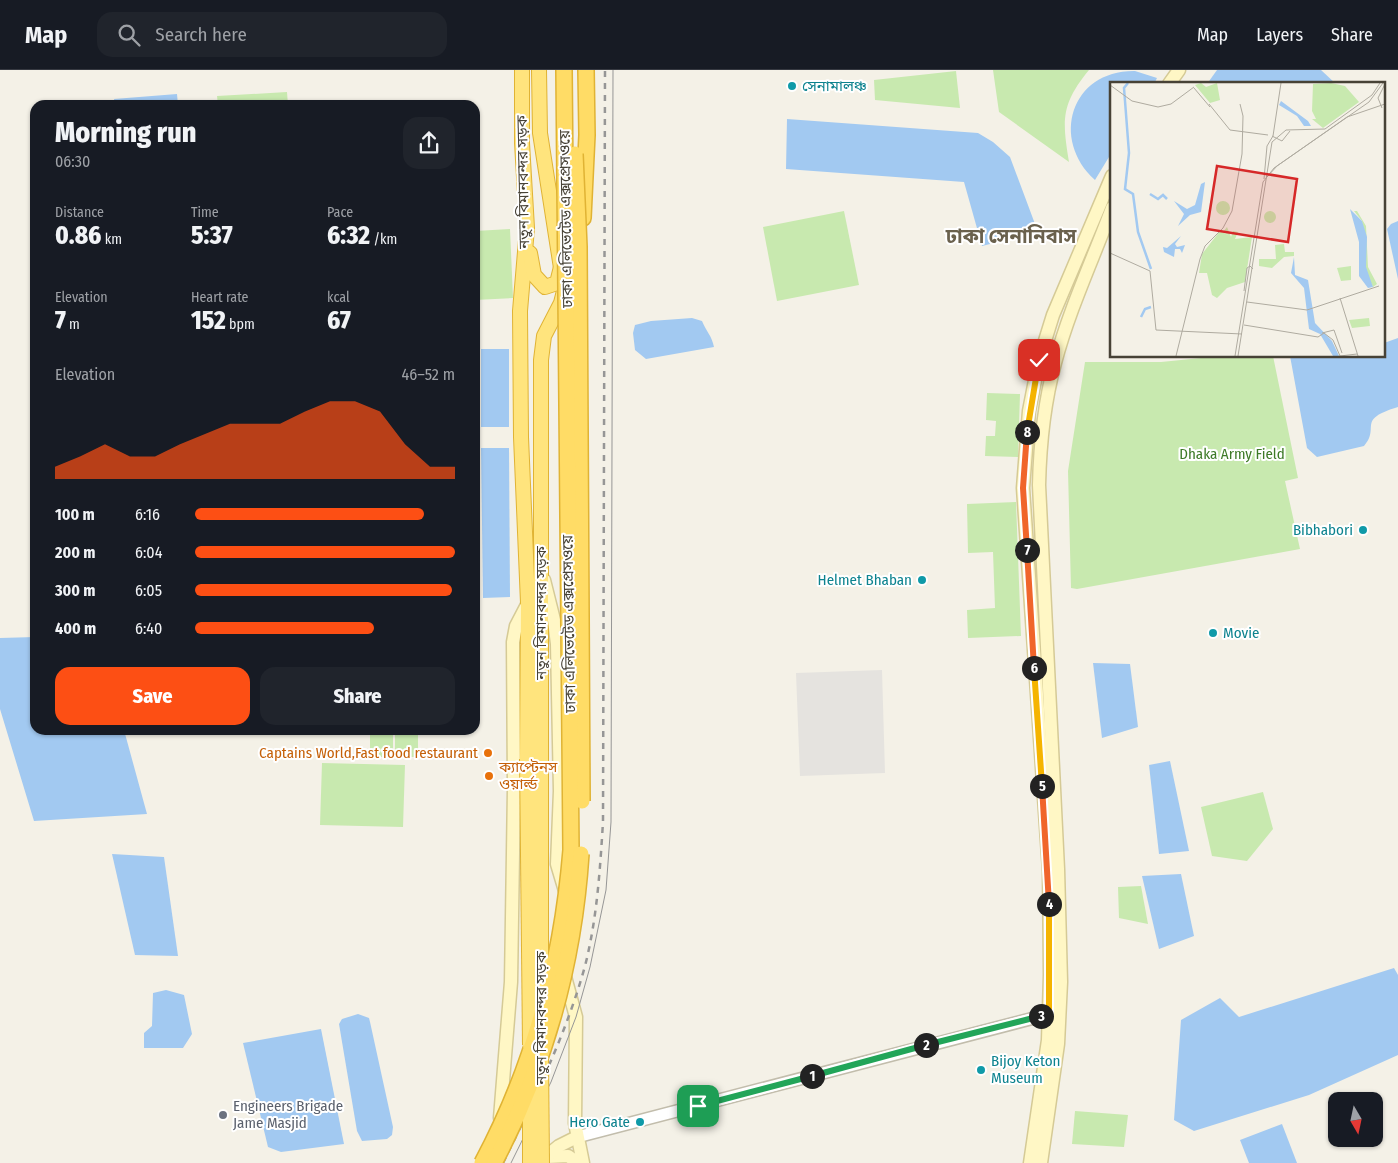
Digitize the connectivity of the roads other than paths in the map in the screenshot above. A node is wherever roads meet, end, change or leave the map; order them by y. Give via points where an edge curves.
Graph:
1 (522, 70) edge
2 (539, 70) edge
3 (564, 70) edge
4 (573, 70) edge
5 (586, 70) edge
6 (1179, 70) edge
7 (1188, 70) edge
8 (1170, 82) edge
9 (1180, 82) edge
10 (1110, 181) edge
11 (1110, 213) edge
12 (527, 228) junction
13 (579, 247) junction
14 (561, 267) junction
15 (541, 570) junction
16 (528, 603) junction
17 (512, 872) junction
18 (558, 872) junction
19 (510, 942) junction
20 (560, 948) junction
21 (510, 982) junction
22 (566, 982) junction
23 (1055, 1013) junction
24 (577, 1137) junction
25 (496, 1140) junction
26 (544, 1162) edge
27 (474, 1163) edge
28 (482, 1163) edge
29 (494, 1163) edge
30 (530, 1163) edge
31 (578, 1163) edge
32 (583, 1163) edge
33 (1030, 1163) edge
34 (1041, 1163) edge

1 - 12 highway, নতুন বিমানবন্দর সড়ক
2 - 14 highway, নতুন বিমানবন্দর সড়ক via 540,133
3 - 28 highway, ঢাকা এলিভেটেড এক্সপ্রেসওয়ে, bridge via 571,850 557,954 544,1010 525,1070
4 - 13 highway, ঢাকা এলিভেটেড এক্সপ্রেসওয়ে, bridge
5 - 13 highway, bridge via 585,186
6 - 8 main road
7 - 9 main road
10 - 23 main road via 1046,337 1032,395 1025,450 1023,488 1049,871
11 - 23 main road via 1055,361 1040,446 1039,484 1058,869
12 - 14 highway via 534,275 539,283 549,288 557,283
12 - 16 highway, নতুন বিমানবন্দর সড়ক via 520,320
13 - 29 highway, ঢাকা এলিভেটেড এক্সপ্রেসওয়ে, bridge via 583,782 580,874 567,960 545,1045 522,1105
14 - 15 highway, নতুন বিমানবন্দর সড়ক via 564,292 544,336 541,360
15 - 18 main road via 554,620 556,644 560,792
15 - 26 highway, নতুন বিমানবন্দর সড়ক, bridge
16 - 17 main road via 516,626 513,642
16 - 30 highway, নতুন বিমানবন্দর সড়ক, bridge
17 - 18 main road
17 - 19 main road
18 - 20 main road via 567,900
19 - 20 main road via 522,956 537,956
19 - 21 main road
20 - 22 main road
21 - 22 main road via 521,972 534,970 554,971
21 - 25 main road via 502,1104
22 - 24 main road via 576,1017 574,1110
23 - 24 street
23 - 33 main road
23 - 34 main road
24 - 26 main road via 559,1146
24 - 32 main road
25 - 27 street
25 - 29 main road
26 - 31 main road via 560,1154

